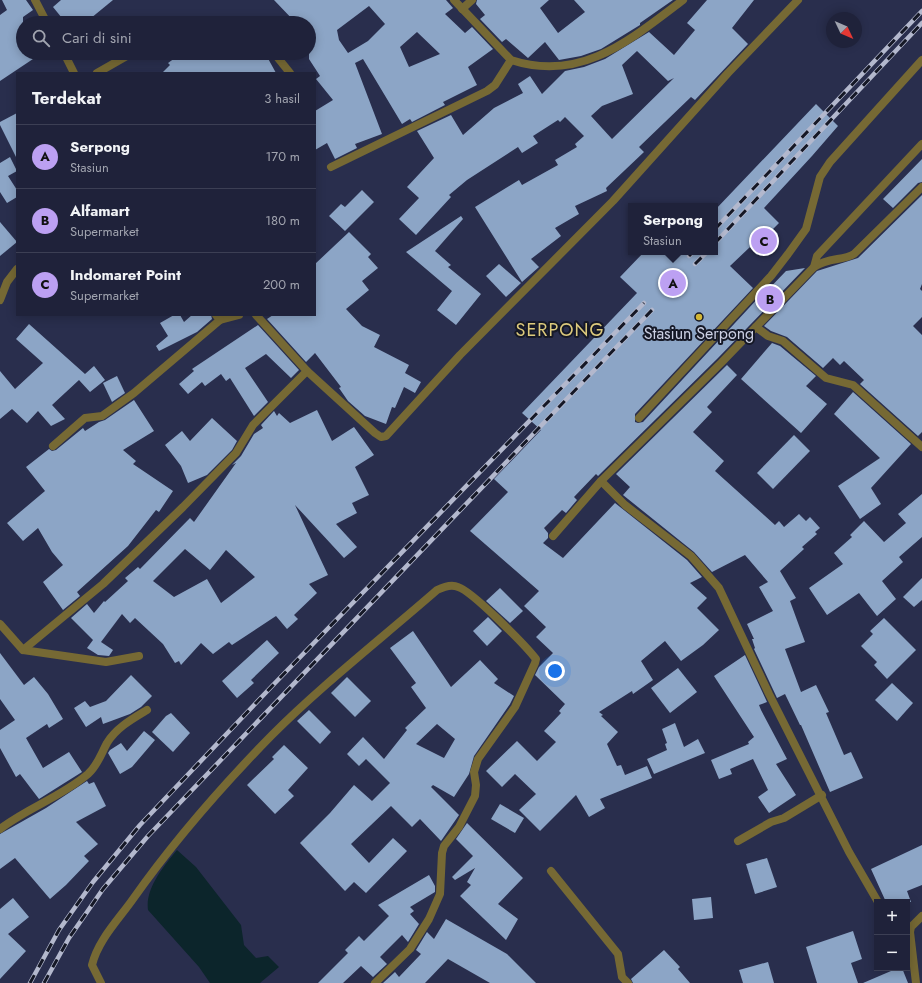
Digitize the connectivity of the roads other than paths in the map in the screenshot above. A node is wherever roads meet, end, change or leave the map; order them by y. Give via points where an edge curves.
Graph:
1 (35, 0) edge
2 (454, 0) edge
3 (472, 0) edge
4 (683, 0) edge
5 (798, 0) edge
6 (462, 9) junction
7 (43, 16) edge
8 (68, 60) edge
9 (120, 60) edge
10 (280, 60) edge
11 (511, 60) junction
12 (922, 60) edge
13 (74, 72) edge
14 (99, 72) edge
15 (289, 72) edge
16 (922, 144) edge
17 (331, 167) dead end
18 (922, 187) edge
19 (814, 267) junction
20 (16, 270) edge
21 (0, 300) edge
22 (232, 316) edge
23 (257, 316) edge
24 (218, 318) edge
25 (756, 327) junction
26 (307, 371) junction
27 (638, 418) dead end
28 (53, 446) dead end
29 (922, 447) edge
30 (601, 481) junction
31 (553, 536) dead end
32 (0, 624) edge
33 (23, 650) junction
34 (139, 656) dead end
35 (146, 710) dead end
36 (822, 795) junction
37 (0, 829) edge
38 (738, 840) dead end
39 (551, 871) dead end
40 (876, 899) edge
41 (922, 916) edge
42 (910, 928) edge
43 (909, 935) edge
44 (101, 983) edge
45 (375, 983) edge
46 (628, 983) edge
47 (916, 983) edge

1 - 7 street
2 - 6 street
3 - 6 street
4 - 11 street via 609,52 593,59 549,68
5 - 26 street via 613,201 481,333 386,436 381,437
6 - 11 street
8 - 13 street
9 - 14 street
10 - 15 street
11 - 17 street via 495,85 487,91
12 - 27 street via 830,162 820,178 806,230 771,276
16 - 19 street via 817,256
18 - 19 street via 852,255 827,260
19 - 25 street
20 - 21 street via 7,282
22 - 24 street
23 - 26 street
24 - 28 street via 134,393 102,416 85,418
25 - 29 street via 768,336 783,341 826,378 853,385
25 - 30 street
26 - 33 street via 253,425 236,452 183,506 103,584
30 - 31 street
30 - 36 street via 625,505 691,556 719,588 769,694
32 - 33 street
33 - 34 street via 106,662
35 - 37 street via 122,726 108,742 98,762 88,774 59,795 15,818
36 - 38 street via 784,818 771,822
36 - 40 street via 849,852
39 - 46 street via 618,954 622,977
41 - 42 street
43 - 47 street
44 - 45 street via 92,965 100,946 145,882 234,775 273,734 437,590 458,586 491,613 536,659 515,708 478,759 474,772 475,796 460,827 444,846 440,894 429,919 410,950

